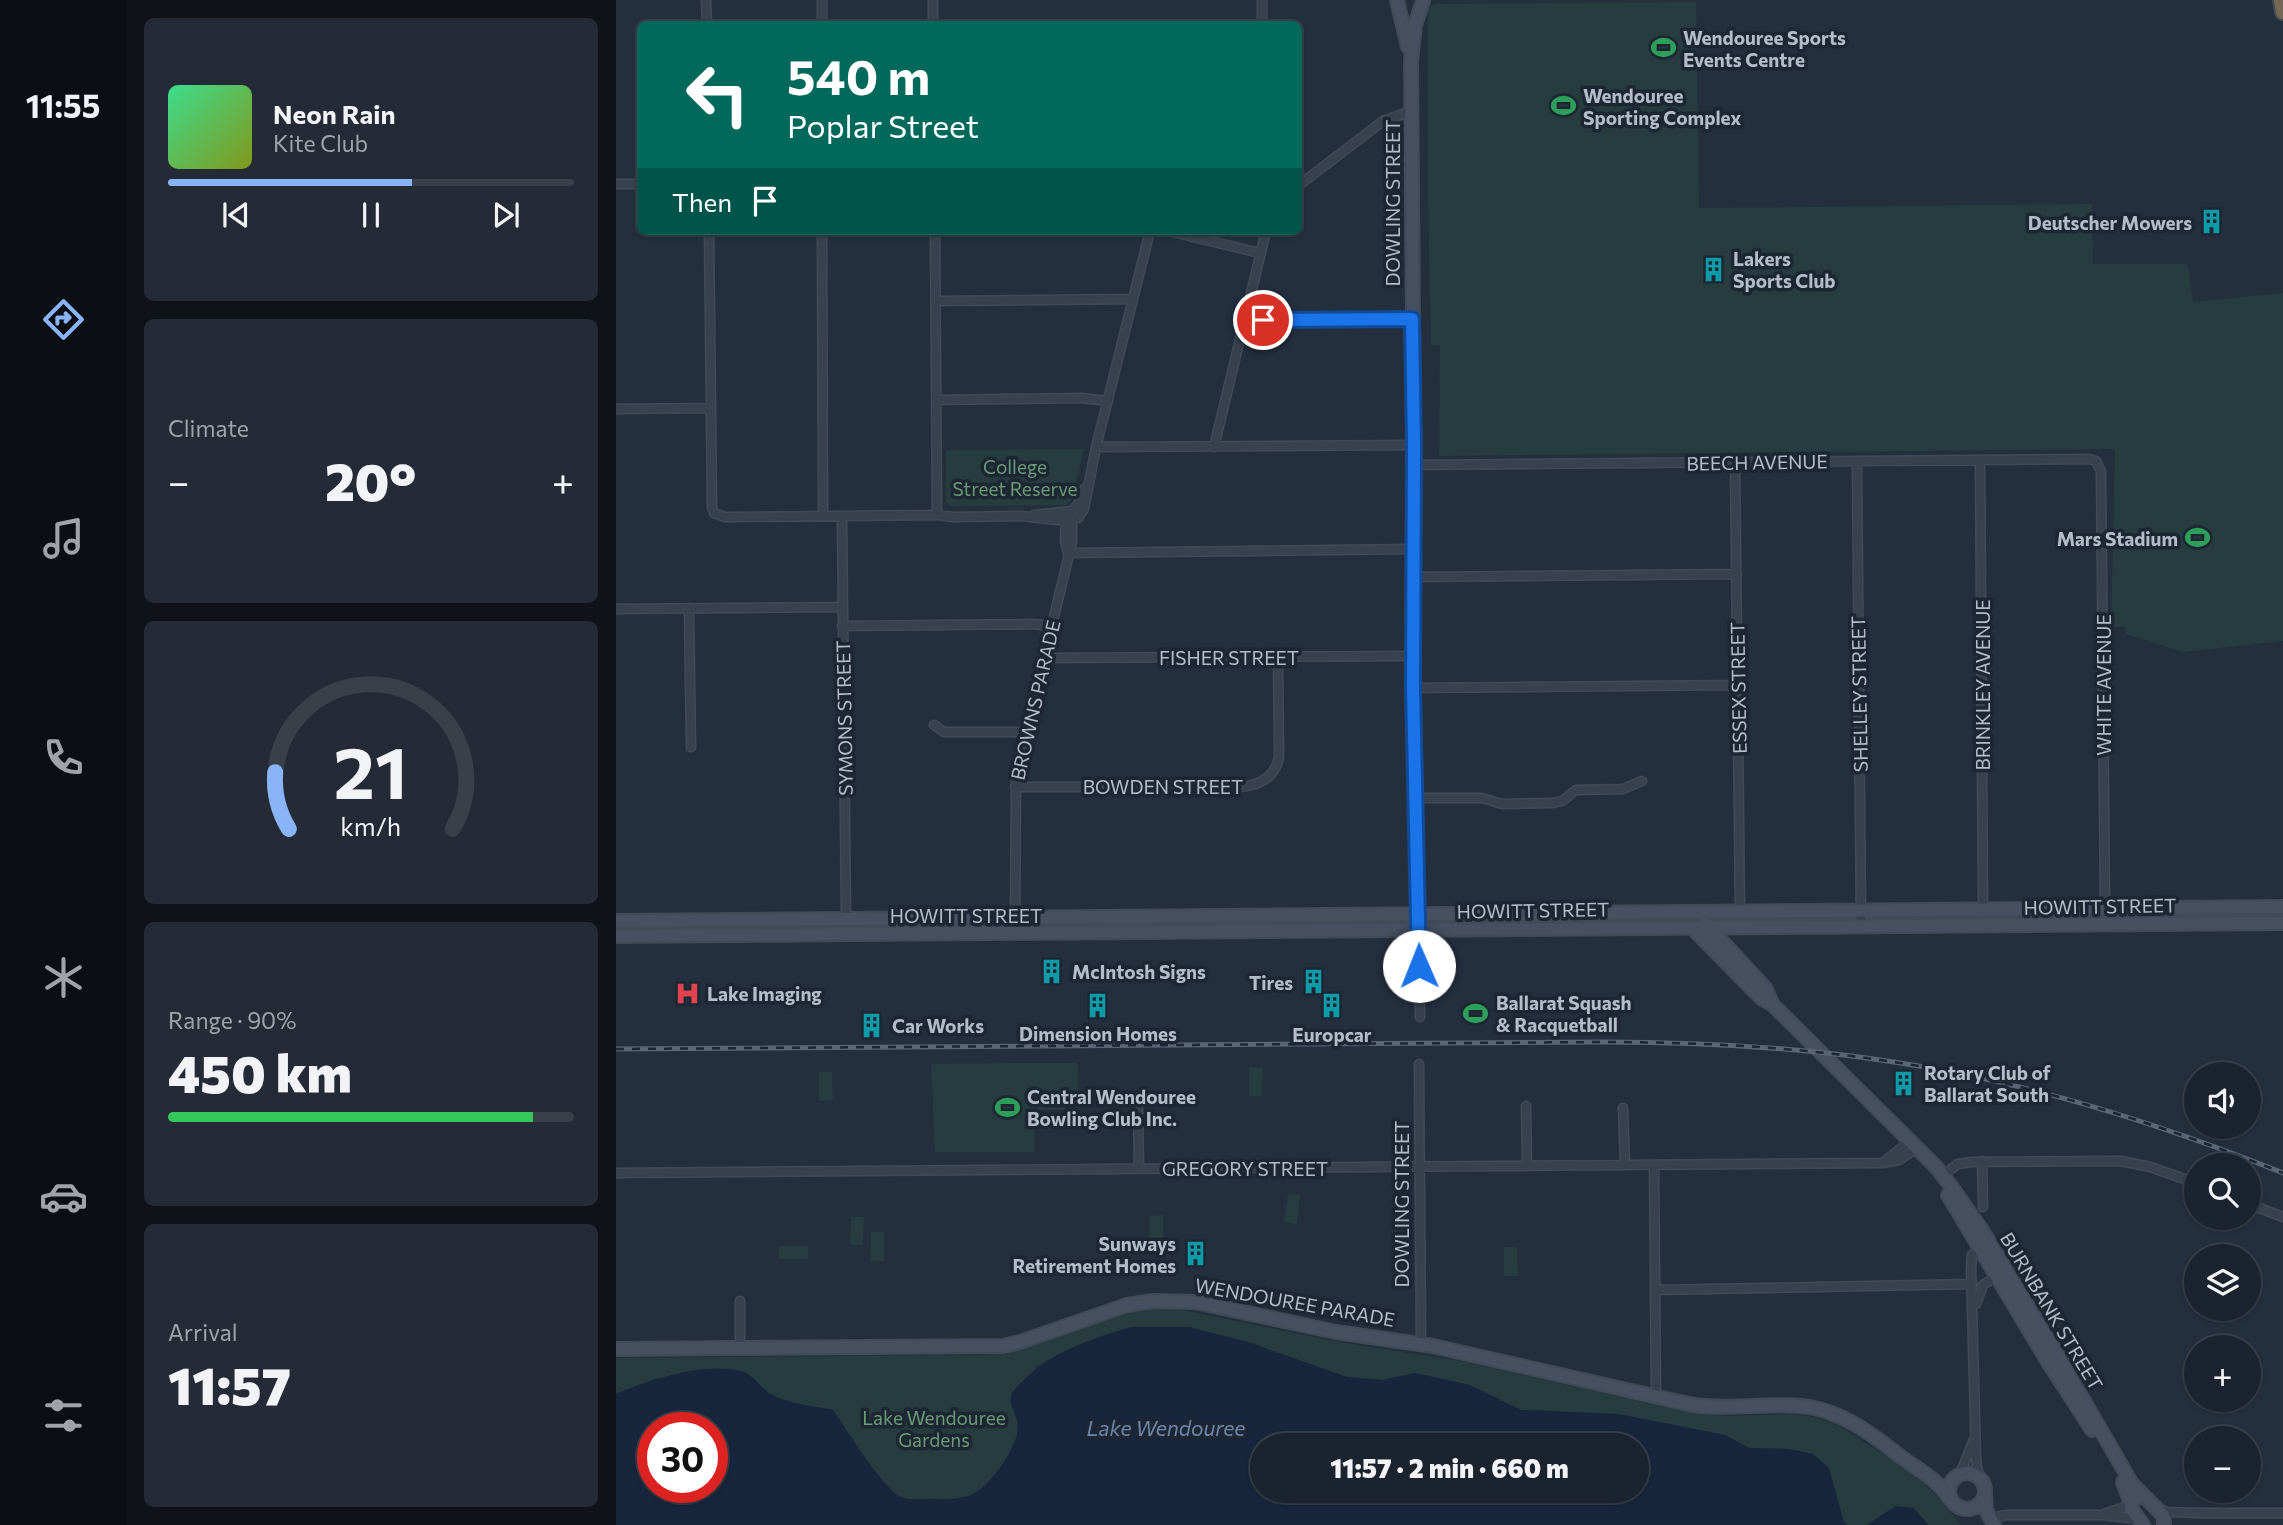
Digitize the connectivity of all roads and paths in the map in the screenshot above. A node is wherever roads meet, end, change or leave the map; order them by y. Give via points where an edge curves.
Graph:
1 (706, 0) edge
2 (822, 0) edge
3 (933, 0) edge
4 (1262, 0) edge
5 (1397, 0) edge
6 (1423, 0) edge
7 (2281, 0) edge
8 (2283, 12) edge
9 (707, 21) edge
10 (822, 21) edge
11 (933, 21) edge
12 (1262, 21) edge
13 (1411, 61) junction
14 (1411, 111) junction
15 (1302, 183) edge
16 (616, 184) edge
17 (637, 184) edge
18 (709, 235) edge
19 (822, 235) edge
20 (935, 235) edge
21 (1149, 235) edge
22 (1186, 235) edge
23 (1265, 235) edge
24 (1260, 253) junction
25 (1133, 299) junction
26 (936, 300) junction
27 (1244, 318) junction
28 (1412, 319) junction
29 (936, 400) junction
30 (1108, 401) junction
31 (711, 408) junction
32 (616, 409) edge
33 (1414, 445) junction
34 (1096, 447) junction
35 (1214, 447) junction
36 (1980, 460) junction
37 (1857, 461) junction
38 (1735, 462) junction
39 (2098, 463) joint
40 (1414, 465) junction
41 (937, 515) junction
42 (823, 516) junction
43 (842, 516) junction
44 (1068, 518) junction
45 (1413, 549) junction
46 (1068, 552) junction
47 (1737, 574) junction
48 (1413, 577) junction
49 (842, 607) junction
50 (689, 608) junction
51 (616, 609) edge
52 (842, 626) junction
53 (1052, 626) junction
54 (1278, 656) junction
55 (1413, 656) junction
56 (1045, 657) junction
57 (1738, 685) junction
58 (1413, 688) junction
59 (934, 725) dead end
60 (1026, 732) junction
61 (691, 747) dead end
62 (1642, 781) dead end
63 (1015, 787) junction
64 (1417, 798) junction
65 (2283, 907) edge
66 (2105, 909) junction
67 (1983, 910) junction
68 (1861, 912) junction
69 (1740, 913) junction
70 (1418, 914) junction
71 (1597, 914) junction
72 (1700, 914) junction
73 (1015, 919) junction
74 (846, 920) junction
75 (616, 921) edge
76 (2283, 923) edge
77 (1741, 927) junction
78 (1861, 927) junction
79 (1597, 928) junction
80 (1692, 928) junction
81 (1418, 931) junction
82 (1015, 934) junction
83 (1705, 934) junction
84 (616, 936) edge
85 (1731, 953) junction
86 (1772, 1004) junction
87 (1420, 1017) dead end
88 (1419, 1064) dead end
89 (1138, 1105) dead end
90 (1527, 1106) dead end
91 (1623, 1108) dead end
92 (1912, 1145) junction
93 (1982, 1161) junction
94 (1625, 1165) junction
95 (1654, 1165) junction
96 (1527, 1166) junction
97 (1420, 1167) junction
98 (1139, 1169) junction
99 (616, 1173) edge
100 (1943, 1175) junction
101 (2184, 1179) edge
102 (1983, 1207) dead end
103 (2261, 1209) edge
104 (2283, 1217) edge
105 (1987, 1249) junction
106 (2002, 1272) junction
107 (1972, 1284) junction
108 (1655, 1290) junction
109 (740, 1301) dead end
110 (1974, 1314) junction
111 (1421, 1343) junction
112 (740, 1348) junction
113 (616, 1349) edge
114 (1656, 1397) junction
115 (1977, 1429) junction
116 (1909, 1463) junction
117 (1959, 1475) junction
118 (1981, 1480) junction
119 (1985, 1495) junction
120 (1950, 1499) junction
121 (2151, 1503) junction
122 (2131, 1505) junction
123 (1964, 1510) junction
124 (2195, 1513) junction
125 (2283, 1513) edge
126 (2102, 1515) junction
127 (2141, 1522) edge
128 (1991, 1523) edge
129 (2164, 1524) edge

1 - 9 street
2 - 10 street
3 - 11 street
4 - 12 street
5 - 6 main road via 1408,5
5 - 13 main road, DOWLING STREET
6 - 13 main road, DOWLING STREET
7 - 8 highway
13 - 14 main road, DOWLING STREET
14 - 15 street via 1385,119
14 - 28 main road, DOWLING STREET
16 - 17 street
18 - 31 street
19 - 42 street
20 - 26 street
21 - 25 street
22 - 24 street
23 - 24 street
24 - 27 street
25 - 26 street
25 - 30 street
26 - 29 street
27 - 28 street
27 - 35 street
28 - 33 main road, DOWLING STREET
29 - 30 street
29 - 41 street
30 - 34 street
31 - 32 street
31 - 42 street via 714,513 725,517
33 - 35 street
33 - 40 main road, DOWLING STREET
34 - 35 street
34 - 44 street via 1084,509 1080,516
36 - 37 street, BEECH AVENUE
36 - 39 street, BEECH AVENUE via 2090,459
36 - 67 street, BRINKLEY AVENUE
37 - 38 street, BEECH AVENUE
37 - 68 street, SHELLEY STREET
38 - 40 street, BEECH AVENUE
38 - 47 street, ESSEX STREET
39 - 66 street, WHITE AVENUE
40 - 45 main road, DOWLING STREET
41 - 43 street
41 - 44 street via 1046,513
42 - 43 street
43 - 49 street, SYMONS STREET
44 - 46 street, BROWNS PARADE
45 - 46 street
45 - 48 main road, DOWLING STREET
46 - 53 street, BROWNS PARADE
47 - 48 street
47 - 57 street, ESSEX STREET
48 - 55 main road, DOWLING STREET
49 - 50 street
49 - 52 street, SYMONS STREET
50 - 51 street
50 - 61 street
52 - 53 street
52 - 74 street, SYMONS STREET
53 - 56 street, BROWNS PARADE
54 - 55 street, FISHER STREET
54 - 56 street, FISHER STREET
54 - 63 street, BOWDEN STREET via 1279,756 1272,774 1260,783 1241,787
55 - 58 main road, DOWLING STREET
56 - 60 street, BROWNS PARADE
57 - 58 street
57 - 69 street, ESSEX STREET
58 - 64 main road, DOWLING STREET
59 - 60 street via 944,732
60 - 63 street, BROWNS PARADE
62 - 64 street via 1623,789 1576,790 1553,803
63 - 73 street, BROWNS PARADE
64 - 70 main road, DOWLING STREET
65 - 66 main road, HOWITT STREET
66 - 67 main road, HOWITT STREET
67 - 68 main road, HOWITT STREET
68 - 69 main road, HOWITT STREET
68 - 78 street, SHELLEY STREET
69 - 72 main road, HOWITT STREET
70 - 71 main road, HOWITT STREET
70 - 73 main road, HOWITT STREET
70 - 81 main road, DOWLING STREET
71 - 72 main road, HOWITT STREET
71 - 79 main road
72 - 80 main road
72 - 83 main road, BURNBANK STREET
73 - 74 main road, HOWITT STREET
73 - 82 street, BROWNS PARADE
74 - 75 main road, HOWITT STREET
76 - 78 main road, HOWITT STREET
77 - 78 main road, HOWITT STREET
77 - 83 main road, HOWITT STREET
77 - 85 main road
79 - 80 main road, HOWITT STREET
79 - 81 main road, HOWITT STREET
80 - 83 main road, BURNBANK STREET
81 - 82 main road, HOWITT STREET
81 - 87 street, DOWLING STREET
82 - 84 main road, HOWITT STREET
83 - 85 main road, BURNBANK STREET
83 - 86 main road, BURNBANK STREET via 1761,998
85 - 86 main road, BURNBANK STREET via 1766,989
86 - 92 main road, BURNBANK STREET
88 - 97 street, DOWLING STREET
89 - 98 street
90 - 96 street
91 - 94 street
92 - 95 street, GREGORY STREET via 1899,1160 1875,1163
92 - 100 main road, BURNBANK STREET
92 - 105 main road, BURNBANK STREET
93 - 100 street via 1962,1163
93 - 101 street via 2120,1161
93 - 102 street
94 - 95 street, GREGORY STREET
94 - 96 street, GREGORY STREET
95 - 108 street
96 - 97 street, GREGORY STREET
97 - 98 street, GREGORY STREET
97 - 111 street, DOWLING STREET
98 - 99 street, GREGORY STREET
100 - 105 main road, BURNBANK STREET
103 - 104 street
105 - 106 main road, BURNBANK STREET
105 - 107 street via 1972,1256
106 - 110 street via 1983,1285
106 - 121 main road, BURNBANK STREET via 2132,1484
106 - 122 main road, BURNBANK STREET via 2049,1362 2110,1458
107 - 108 street
107 - 110 street
108 - 114 street
109 - 112 street
110 - 115 street
111 - 112 main road, WENDOUREE PARADE via 1336,1332 1208,1304 1167,1301 1115,1308 1003,1346
111 - 114 main road, WENDOUREE PARADE
112 - 113 main road, WENDOUREE PARADE
114 - 116 main road, WENDOUREE PARADE via 1707,1406 1791,1406 1832,1413
115 - 117 street
115 - 118 street
116 - 117 main road, WENDOUREE PARADE
116 - 120 main road, WENDOUREE PARADE via 1939,1484
117 - 118 main road via 1971,1474
117 - 120 main road via 1948,1488
118 - 119 main road
119 - 123 main road via 1977,1506
119 - 128 main road
120 - 123 main road
121 - 122 main road via 2136,1498
121 - 124 street via 2166,1512
121 - 129 main road, BURNBANK STREET
122 - 126 street
122 - 127 main road, BURNBANK STREET
123 - 128 main road
124 - 125 street
124 - 129 street
126 - 127 street
126 - 128 street via 2007,1515

